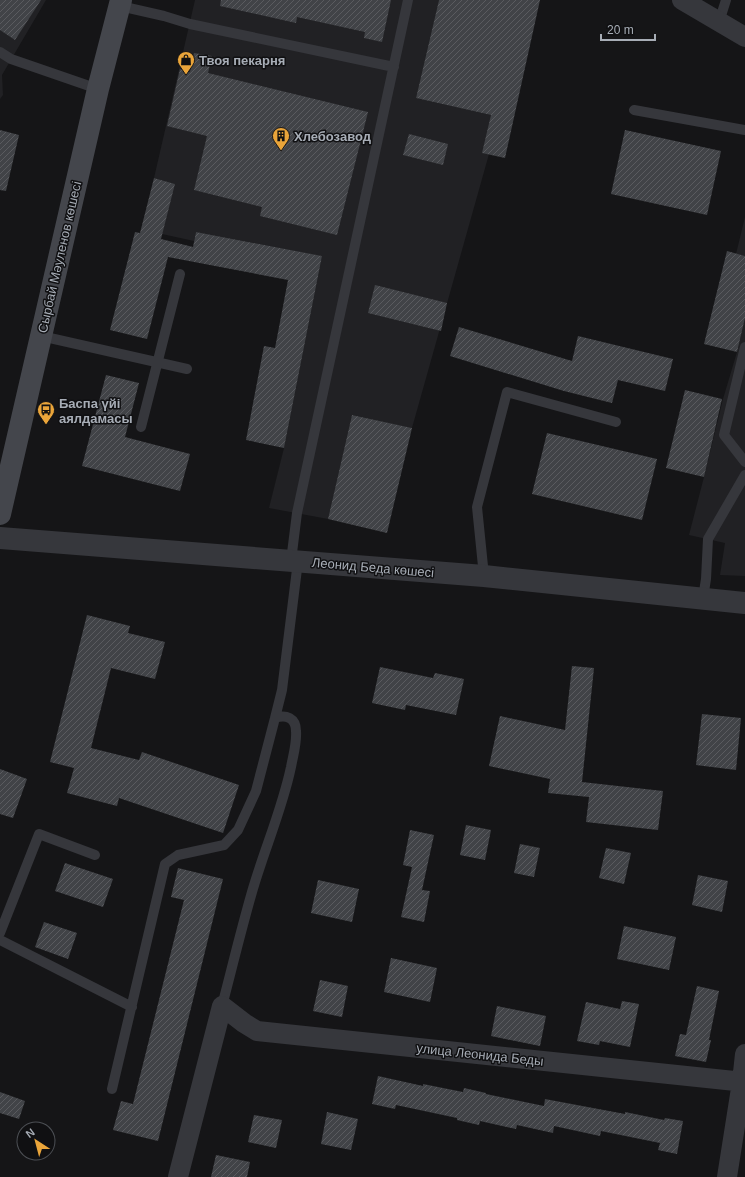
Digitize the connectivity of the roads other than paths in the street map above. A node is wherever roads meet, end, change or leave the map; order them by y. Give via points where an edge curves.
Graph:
1 (408, 0) edge
2 (682, 0) edge
3 (726, 0) edge
4 (121, 3) edge
5 (719, 22) junction
6 (745, 37) edge
7 (0, 52) edge
8 (394, 67) junction
9 (98, 89) junction
10 (634, 110) dead end
11 (745, 130) edge
12 (180, 274) dead end
13 (41, 336) junction
14 (745, 347) edge
15 (157, 362) junction
16 (187, 369) dead end
17 (616, 422) dead end
18 (141, 427) dead end
19 (745, 462) edge
20 (745, 476) edge
21 (0, 514) edge
22 (0, 538) edge
23 (294, 561) junction
24 (484, 576) junction
25 (703, 598) junction
26 (745, 603) edge
27 (275, 718) junction
28 (95, 855) dead end
29 (0, 933) edge
30 (0, 940) edge
31 (222, 1006) junction
32 (132, 1007) junction
33 (745, 1054) edge
34 (744, 1082) edge
35 (112, 1089) dead end
36 (178, 1177) edge
37 (727, 1177) edge

1 - 8 lane
2 - 5 street
3 - 5 lane
4 - 8 lane via 190,24
4 - 9 main road, Сырбай Мәуленов көшесі
5 - 6 street
7 - 9 lane via 11,59
8 - 23 lane via 297,513
9 - 13 main road, Сырбай Мәуленов көшесі
10 - 11 lane
12 - 15 lane
13 - 15 lane
13 - 21 main road, Сырбай Мәуленов көшесі
14 - 19 lane via 724,435
15 - 16 lane
15 - 18 lane
17 - 24 lane via 507,392 477,507
20 - 25 lane via 708,539
22 - 23 street, Леонид Беда көшесі
23 - 24 street, Леонид Беда көшесі
23 - 27 lane via 282,690
24 - 25 street, Леонид Беда көшесі
25 - 26 street, Леонид Беда көшесі
27 - 31 lane via 287,717 293,721 296,730 293,754 285,792 252,892
27 - 32 lane via 256,791 238,830 224,845 178,855 165,864
28 - 29 lane via 39,834
30 - 32 lane
31 - 34 street, улица Леонида Беды via 257,1031
31 - 36 street
32 - 35 lane
33 - 34 street
34 - 37 street

